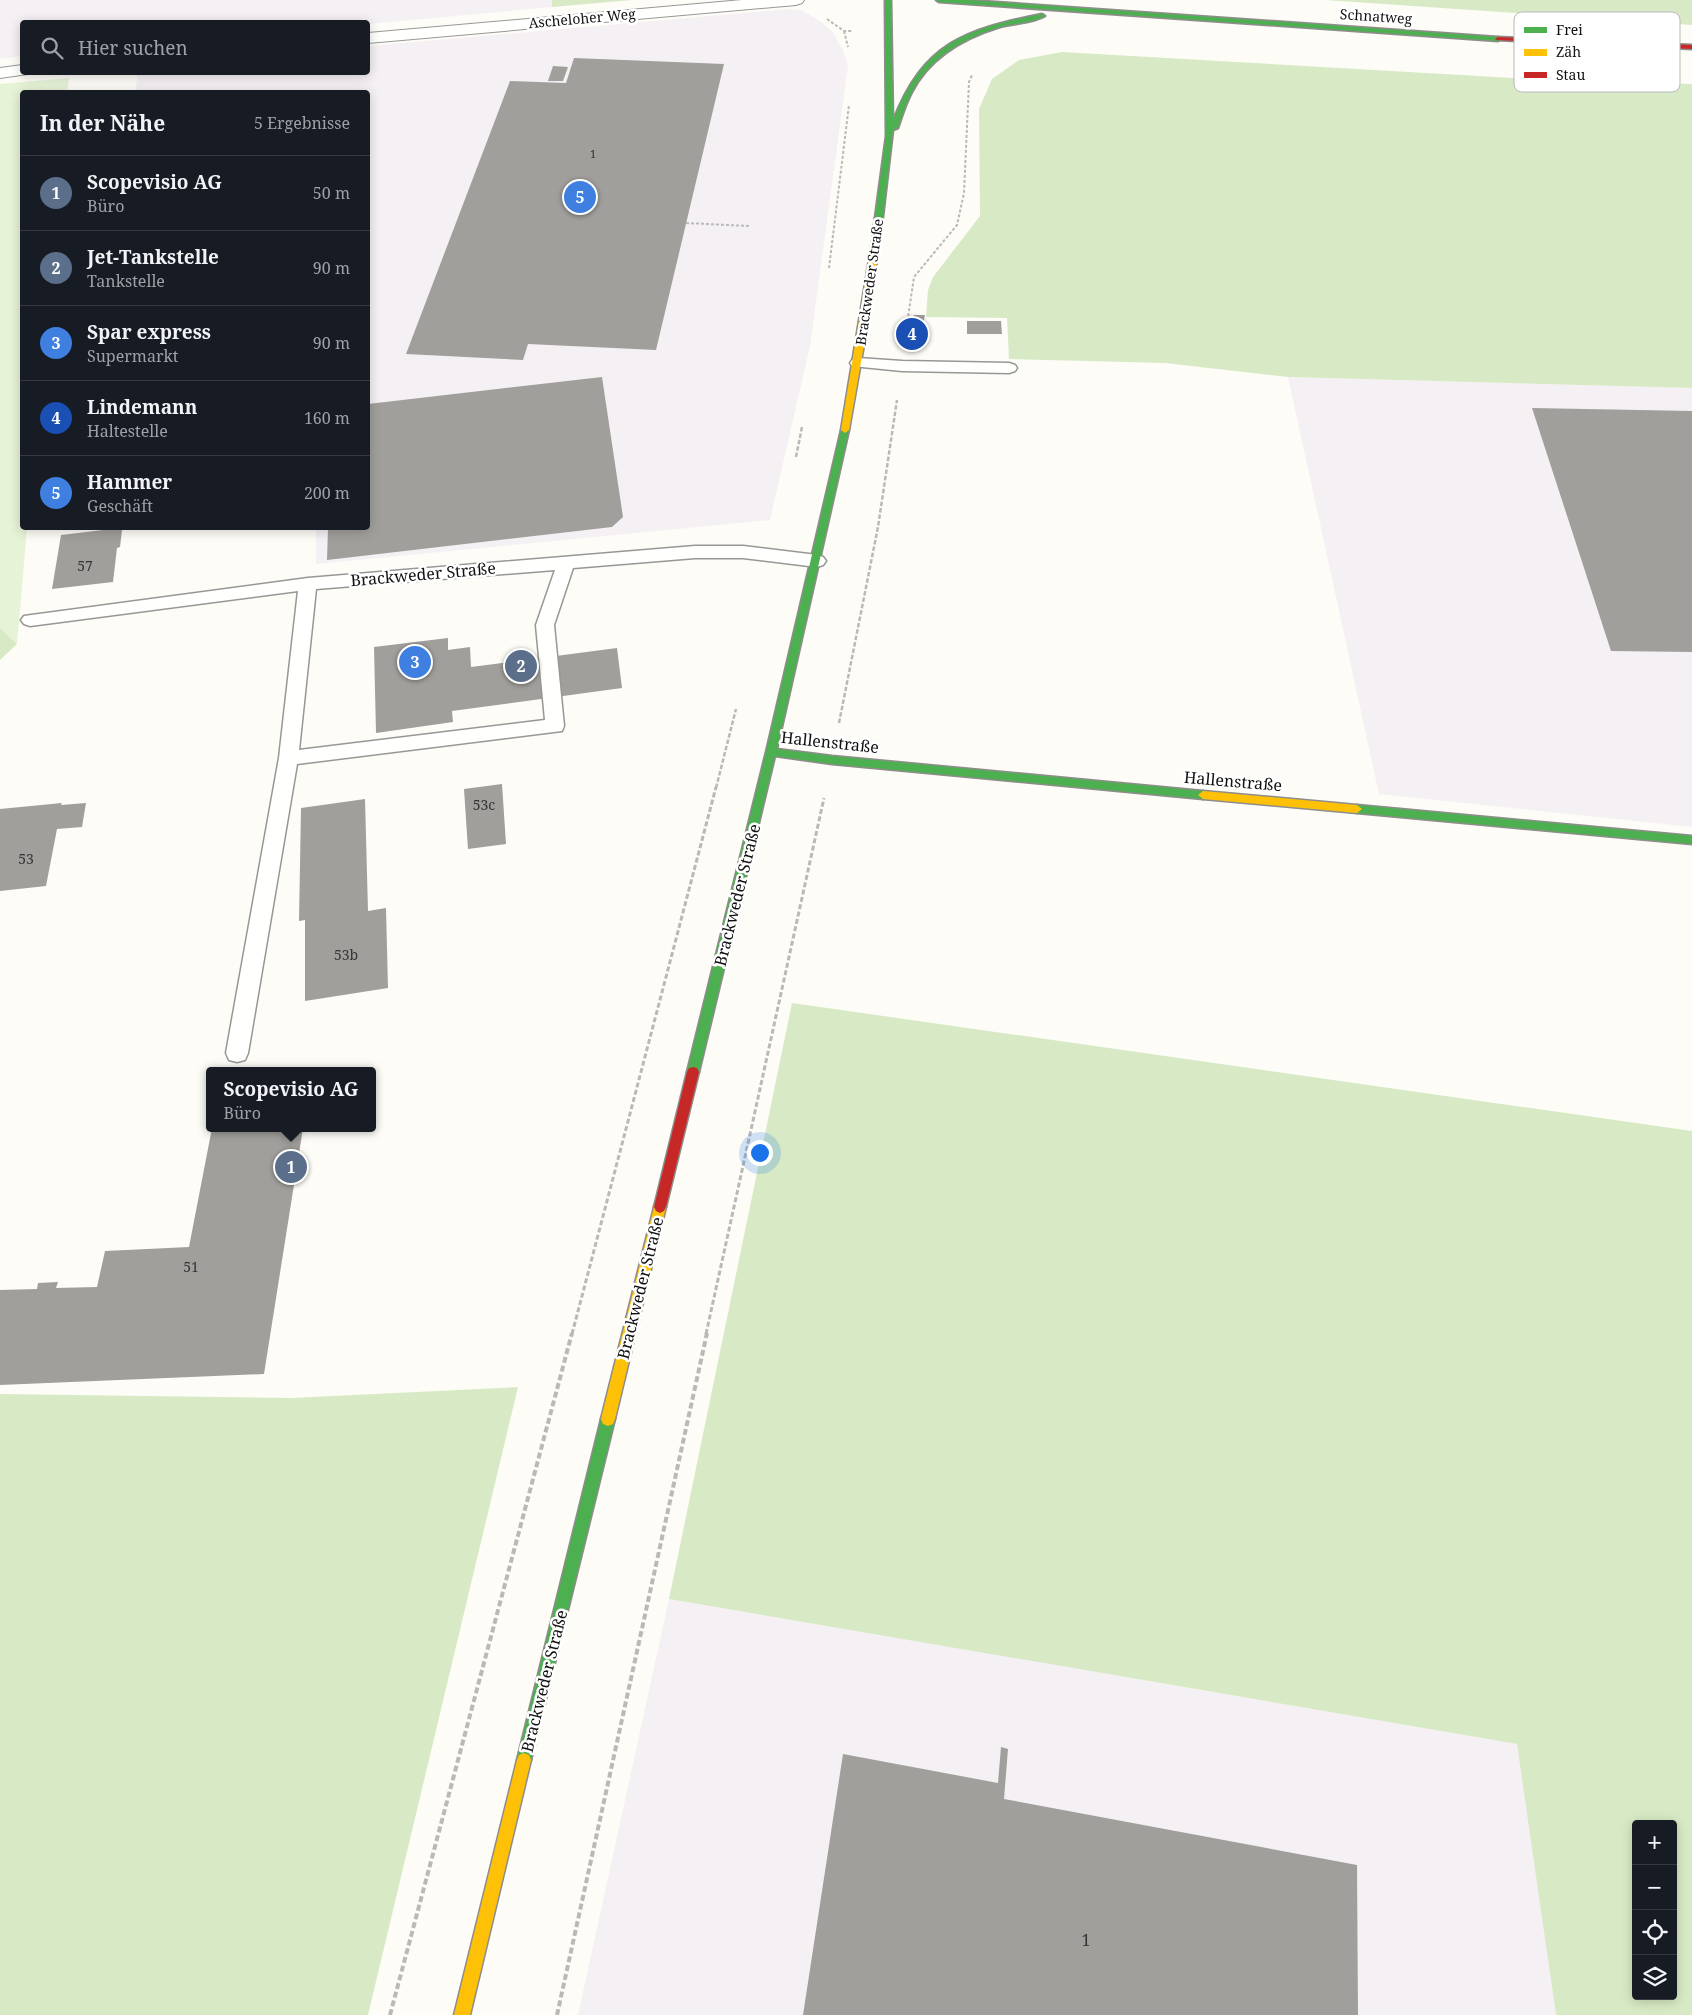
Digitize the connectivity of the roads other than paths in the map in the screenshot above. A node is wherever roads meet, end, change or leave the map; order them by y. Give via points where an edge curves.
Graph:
1 (796, 0) edge
2 (888, 0) edge
3 (938, 0) edge
4 (1086, 9) junction
5 (370, 38) edge
6 (1514, 40) edge
7 (20, 70) edge
8 (0, 73) edge
9 (890, 136) junction
10 (858, 364) junction
11 (1009, 368) dead end
12 (817, 561) junction
13 (566, 562) junction
14 (308, 584) junction
15 (30, 620) dead end
16 (772, 752) junction
17 (289, 758) junction
18 (1692, 840) edge
19 (237, 1054) dead end
20 (462, 2015) edge

1 - 5 street, Ascheloher Weg
2 - 9 street, Brackweder Straße
3 - 4 street, Schnatweg
4 - 6 street, Schnatweg
4 - 9 street via 1010,22 946,47 915,79
7 - 8 street
9 - 10 street, Brackweder Straße
10 - 11 lane
10 - 12 street, Brackweder Straße
12 - 13 lane, Brackweder Straße via 743,552 695,552
12 - 16 street, Brackweder Straße
13 - 14 lane, Brackweder Straße
13 - 17 lane via 545,625 555,726
14 - 15 lane, Brackweder Straße
14 - 17 lane
16 - 18 street, Hallenstraße
16 - 20 street, Brackweder Straße
17 - 19 lane

